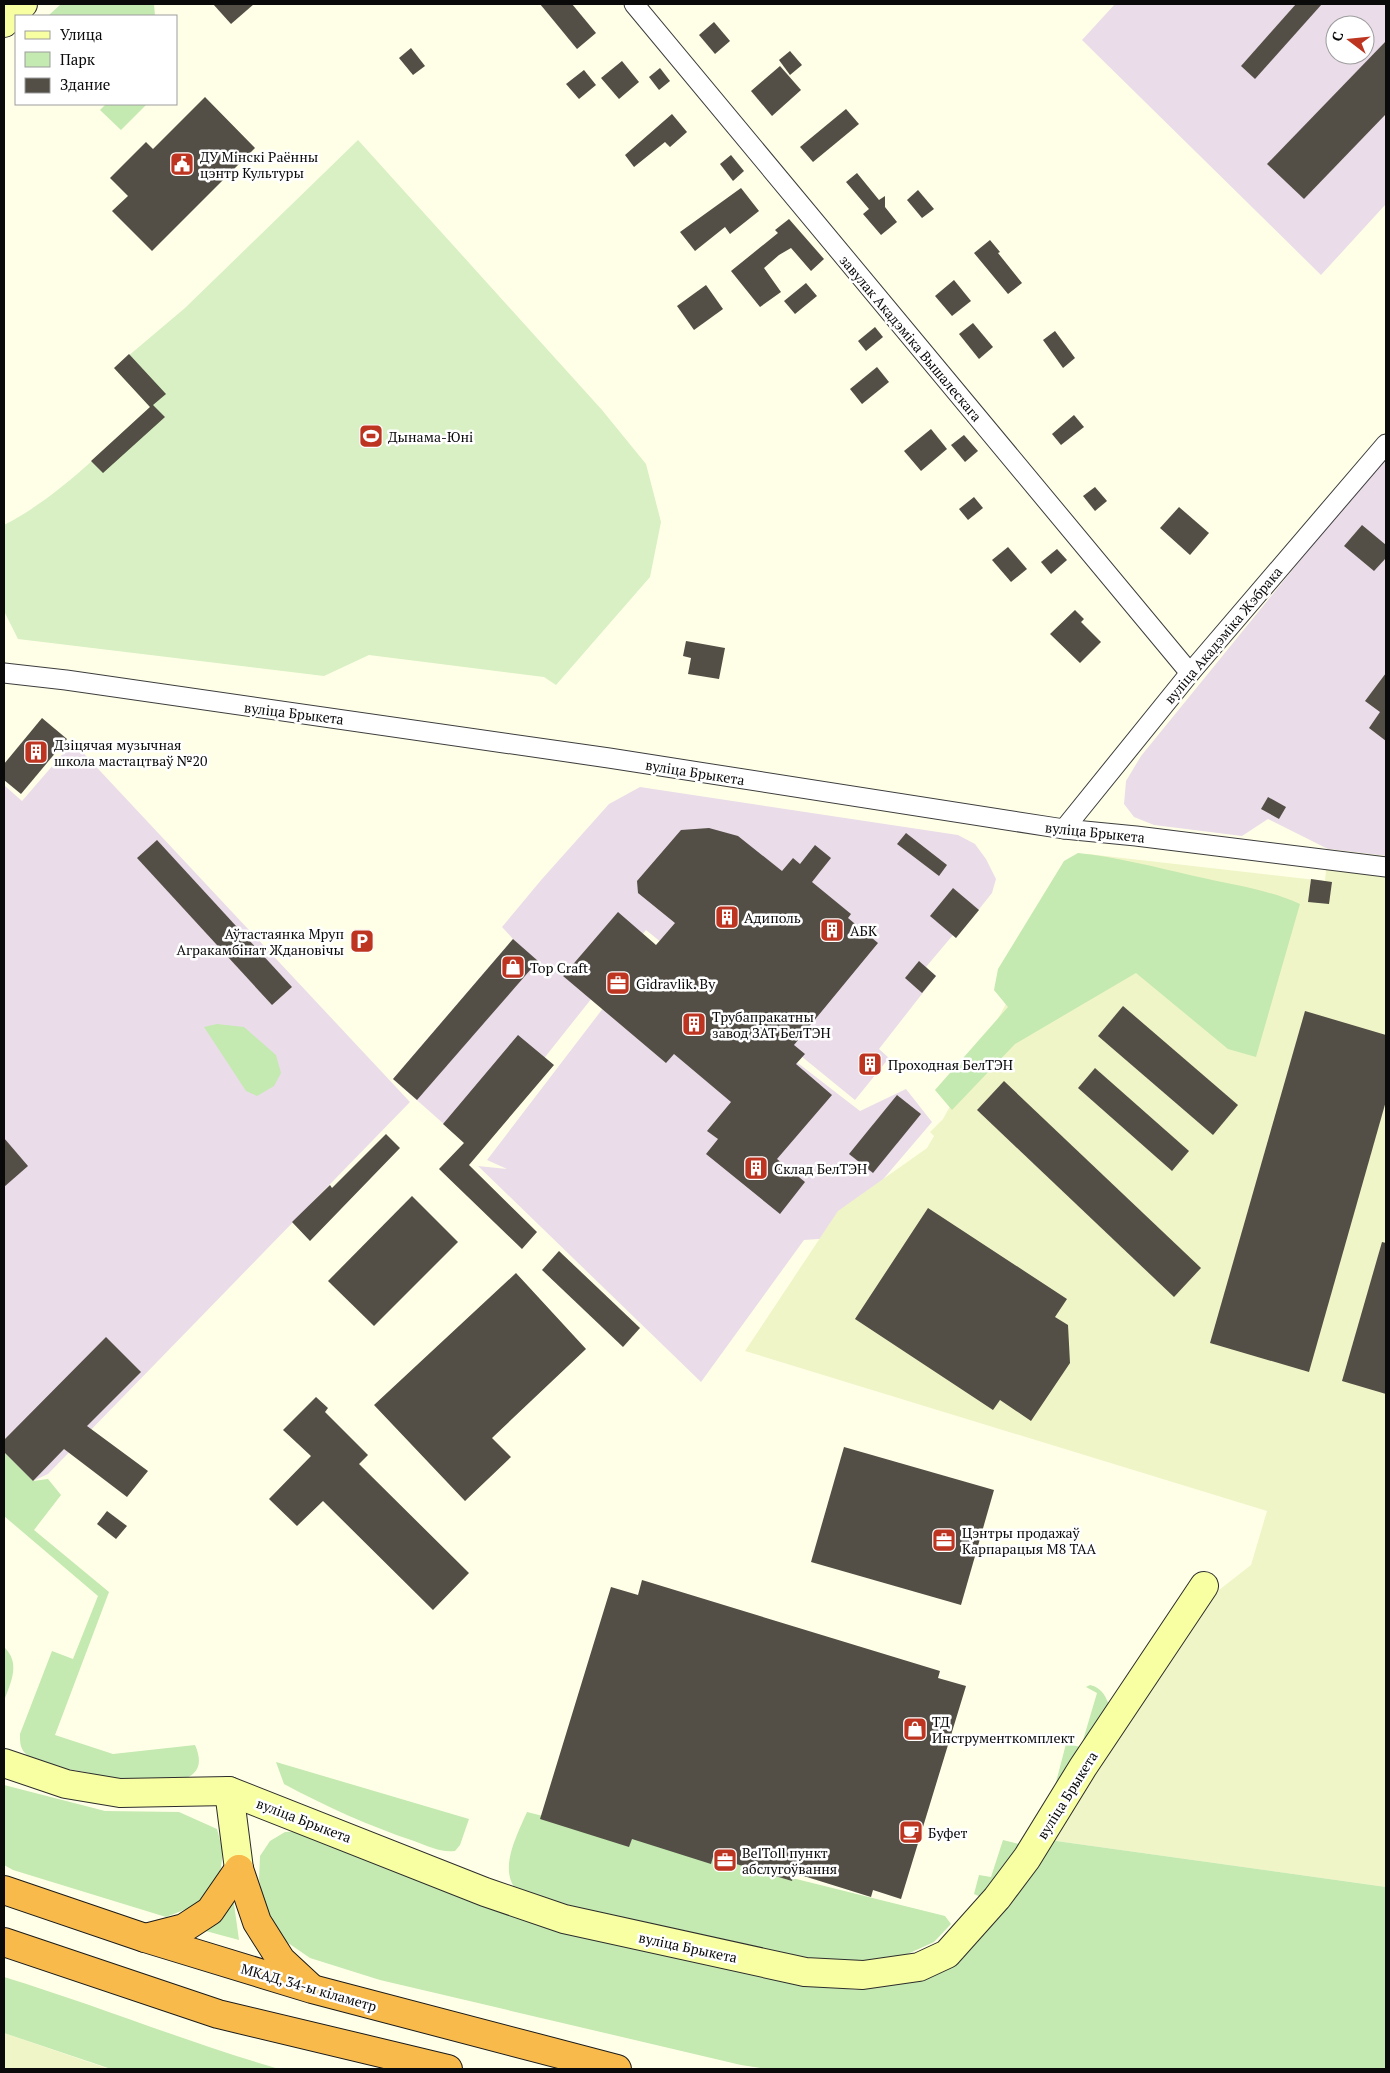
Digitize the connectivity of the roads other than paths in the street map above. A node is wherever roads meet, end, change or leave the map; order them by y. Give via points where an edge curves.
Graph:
1 (24, 4) edge
2 (634, 4) edge
3 (4, 23) edge
4 (1386, 444) edge
5 (4, 673) edge
6 (1190, 673) junction
7 (1064, 830) junction
8 (1386, 867) edge
9 (1204, 1586) dead end
10 (4, 1763) edge
11 (229, 1791) junction
12 (239, 1869) junction
13 (4, 1890) edge
14 (145, 1938) junction
15 (4, 1942) edge
16 (312, 1989) junction
17 (448, 2069) edge
18 (618, 2069) edge

1 - 3 street
2 - 6 street, завулак Акадэміка Вышалескага
4 - 6 street, вуліца Акадэміка Жэбрака
5 - 7 street, вуліца Брыкета via 587,755
6 - 7 street, вуліца Акадэміка Жэбрака
7 - 8 street, вуліца Брыкета
9 - 11 street, вуліца Брыкета via 1027,1858 997,1898 946,1954 919,1967 863,1975 805,1972 564,1919 485,1892
10 - 11 street, вуліца Брыкета via 66,1784 120,1793
11 - 12 street
12 - 14 highway via 210,1911 184,1928
12 - 16 highway via 256,1922 281,1960
13 - 14 highway, МКАД, 34-ы кіламетр
14 - 16 highway, МКАД, 34-ы кіламетр
15 - 17 highway via 218,2014
16 - 18 highway, МКАД, 34-ы кіламетр

